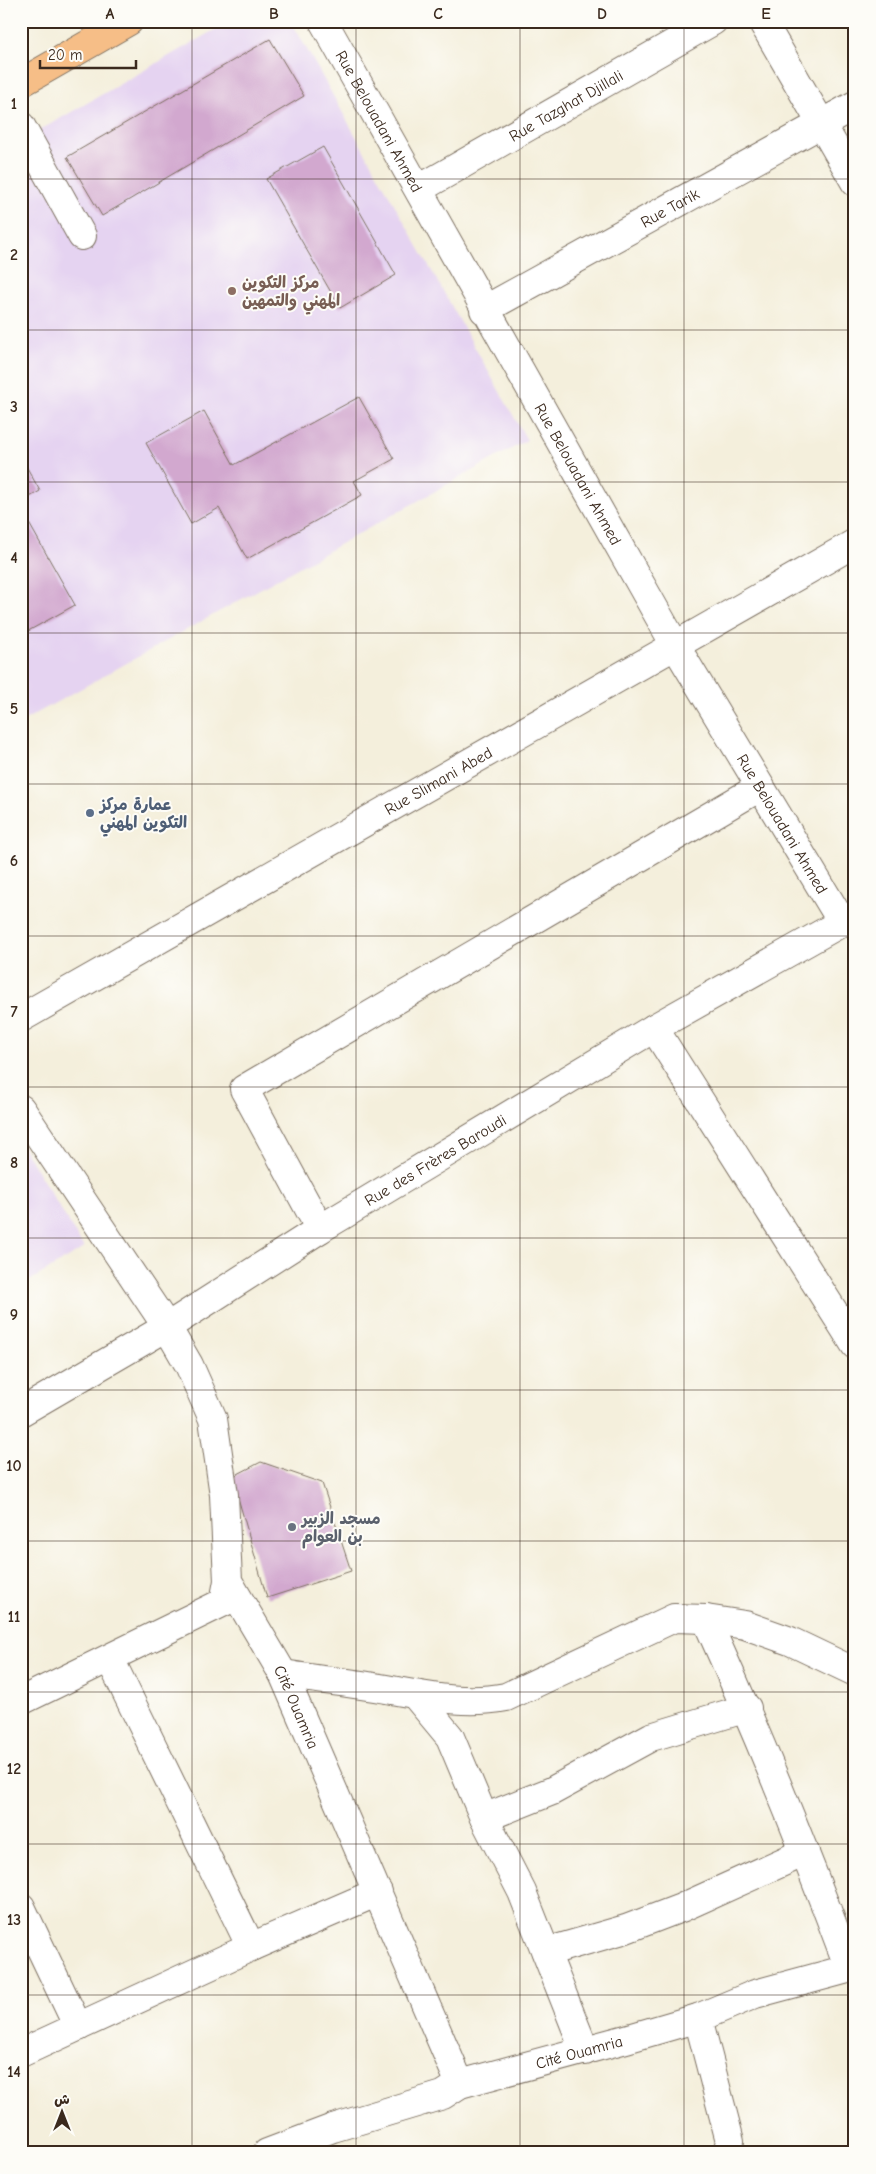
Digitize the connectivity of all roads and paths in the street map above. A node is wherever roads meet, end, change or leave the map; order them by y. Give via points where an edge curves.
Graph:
1 (129, 21) edge
2 (323, 21) edge
3 (713, 21) edge
4 (762, 21) edge
5 (21, 83) edge
6 (855, 105) edge
7 (821, 124) junction
8 (21, 126) edge
9 (855, 182) edge
10 (419, 189) junction
11 (82, 236) dead end
12 (484, 310) junction
13 (855, 543) edge
14 (675, 645) junction
15 (760, 787) junction
16 (848, 919) edge
17 (21, 1018) edge
18 (654, 1028) junction
19 (21, 1110) edge
20 (320, 1229) junction
21 (167, 1327) junction
22 (855, 1345) edge
23 (21, 1412) edge
24 (228, 1581) junction
25 (706, 1619) junction
26 (110, 1660) junction
27 (855, 1672) edge
28 (283, 1674) junction
29 (416, 1696) junction
30 (21, 1701) edge
31 (747, 1708) junction
32 (484, 1818) junction
33 (806, 1852) junction
34 (378, 1892) junction
35 (21, 1907) edge
36 (251, 1947) junction
37 (546, 1952) junction
38 (852, 1968) edge
39 (698, 2018) junction
40 (78, 2027) junction
41 (584, 2051) junction
42 (21, 2053) edge
43 (460, 2084) junction
44 (268, 2153) edge
45 (727, 2153) edge

1 - 5 main road
2 - 10 street, Rue Belouadani Ahmed
3 - 10 street, Rue Tazghat Djillali
4 - 7 street
6 - 7 street, Rue Tarik
7 - 9 street
7 - 12 street, Rue Tarik
8 - 11 street
10 - 12 street, Rue Belouadani Ahmed
12 - 14 street, Rue Belouadani Ahmed
13 - 14 street, Rue Slimani Abed
14 - 15 street, Rue Belouadani Ahmed
14 - 17 street, Rue Slimani Abed
15 - 16 street, Rue Belouadani Ahmed
15 - 20 street via 244,1089
16 - 18 street, Rue des Frères Baroudi
18 - 20 street, Rue des Frères Baroudi
18 - 22 street
19 - 21 street, Cité Ouamria
20 - 21 street, Rue des Frères Baroudi
21 - 23 street, Rue des Frères Baroudi
21 - 24 street, Cité Ouamria via 189,1365 213,1419 224,1496
24 - 26 street via 224,1602
24 - 28 street, Cité Ouamria
25 - 27 street via 745,1626 790,1641
25 - 29 street via 674,1618 506,1697 465,1701
25 - 31 street
26 - 30 street
26 - 36 street
28 - 29 street
28 - 34 street, Cité Ouamria
29 - 32 street via 450,1738
31 - 32 street via 651,1738 552,1790
31 - 33 street
32 - 37 street via 522,1892
33 - 37 street via 681,1908 626,1929
33 - 38 street
34 - 36 street
34 - 43 street, Cité Ouamria
35 - 40 street
36 - 40 street
37 - 41 street
38 - 39 street, Cité Ouamria via 754,1994
39 - 41 street, Cité Ouamria
39 - 45 street via 730,2141
40 - 42 street
41 - 43 street, Cité Ouamria
43 - 44 street, Cité Ouamria via 443,2095 333,2128

